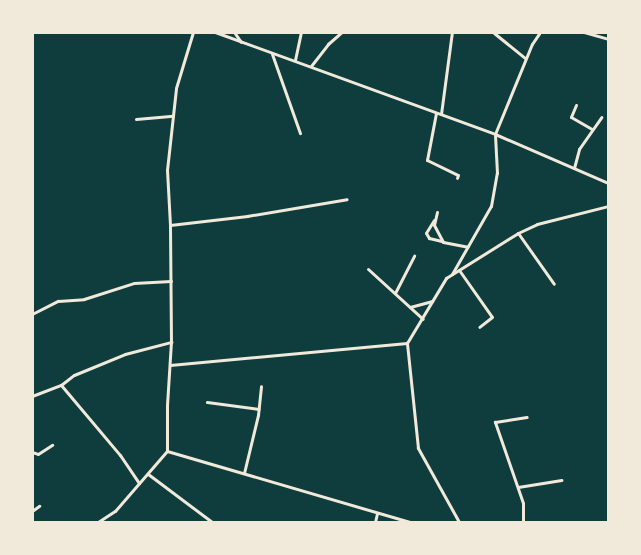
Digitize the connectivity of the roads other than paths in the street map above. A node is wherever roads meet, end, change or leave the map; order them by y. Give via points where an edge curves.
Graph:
1 (193, 32) edge
2 (215, 32) edge
3 (234, 32) edge
4 (301, 32) edge
5 (342, 32) edge
6 (452, 32) edge
7 (540, 32) edge
8 (584, 32) edge
9 (494, 33) edge
10 (608, 39) edge
11 (241, 42) junction
12 (272, 53) junction
13 (525, 58) junction
14 (295, 60) junction
15 (311, 66) junction
16 (576, 105) dead end
17 (436, 113) junction
18 (441, 114) junction
19 (172, 116) junction
20 (601, 117) dead end
21 (136, 119) dead end
22 (592, 129) junction
23 (300, 133) dead end
24 (495, 134) junction
25 (574, 168) junction
26 (457, 178) dead end
27 (608, 181) edge
28 (347, 199) dead end
29 (608, 206) edge
30 (437, 212) dead end
31 (434, 220) junction
32 (170, 225) junction
33 (518, 233) junction
34 (443, 242) junction
35 (468, 247) junction
36 (414, 256) dead end
37 (368, 269) dead end
38 (458, 270) junction
39 (451, 274) junction
40 (171, 281) junction
41 (554, 284) dead end
42 (395, 293) junction
43 (432, 300) junction
44 (410, 307) junction
45 (32, 314) edge
46 (423, 319) junction
47 (479, 327) dead end
48 (171, 342) junction
49 (407, 343) junction
50 (170, 366) junction
51 (61, 386) junction
52 (261, 386) dead end
53 (32, 396) edge
54 (207, 402) dead end
55 (259, 409) junction
56 (527, 417) dead end
57 (52, 445) dead end
58 (32, 452) edge
59 (167, 452) junction
60 (148, 474) junction
61 (244, 474) junction
62 (561, 480) dead end
63 (139, 483) junction
64 (518, 487) junction
65 (40, 506) dead end
66 (32, 512) edge
67 (377, 514) junction
68 (98, 522) edge
69 (212, 522) edge
70 (375, 522) edge
71 (410, 522) edge
72 (459, 522) edge
73 (523, 522) edge

1 - 19 street via 176,88
2 - 11 street
3 - 11 street
4 - 14 street
5 - 15 street
6 - 18 street
7 - 13 street
8 - 10 street
9 - 13 street
11 - 12 street
12 - 14 street
12 - 23 street
13 - 24 street
14 - 15 street
15 - 17 street
16 - 22 street via 571,117
17 - 18 street
17 - 26 street via 428,160 458,175
18 - 24 street
19 - 21 street
19 - 32 street via 167,170
20 - 22 street
22 - 25 street via 580,149
24 - 25 street
24 - 35 street via 496,186 488,215
25 - 27 street
28 - 32 street
29 - 33 street via 537,224
30 - 31 street
31 - 34 street
31 - 34 street via 426,233 429,238
32 - 40 street
33 - 38 street
33 - 41 street
34 - 35 street
35 - 39 street
36 - 42 street
37 - 42 street
38 - 39 street
38 - 47 street via 492,317
39 - 43 street
40 - 45 street via 134,283 84,298 58,301
40 - 48 street
42 - 44 street
43 - 44 street
43 - 46 street
44 - 46 street
46 - 49 street
48 - 50 street
48 - 51 street via 125,354 74,375
49 - 50 street
49 - 72 street via 418,448
50 - 59 street
51 - 53 street
51 - 63 street via 120,455
52 - 55 street
54 - 55 street
55 - 61 street
56 - 64 street via 495,422
57 - 58 street via 38,454
59 - 60 street
59 - 61 street
60 - 63 street
60 - 69 street
61 - 67 street
62 - 64 street
63 - 68 street via 115,511
64 - 73 street via 524,508
65 - 66 street
67 - 70 street
67 - 71 street

